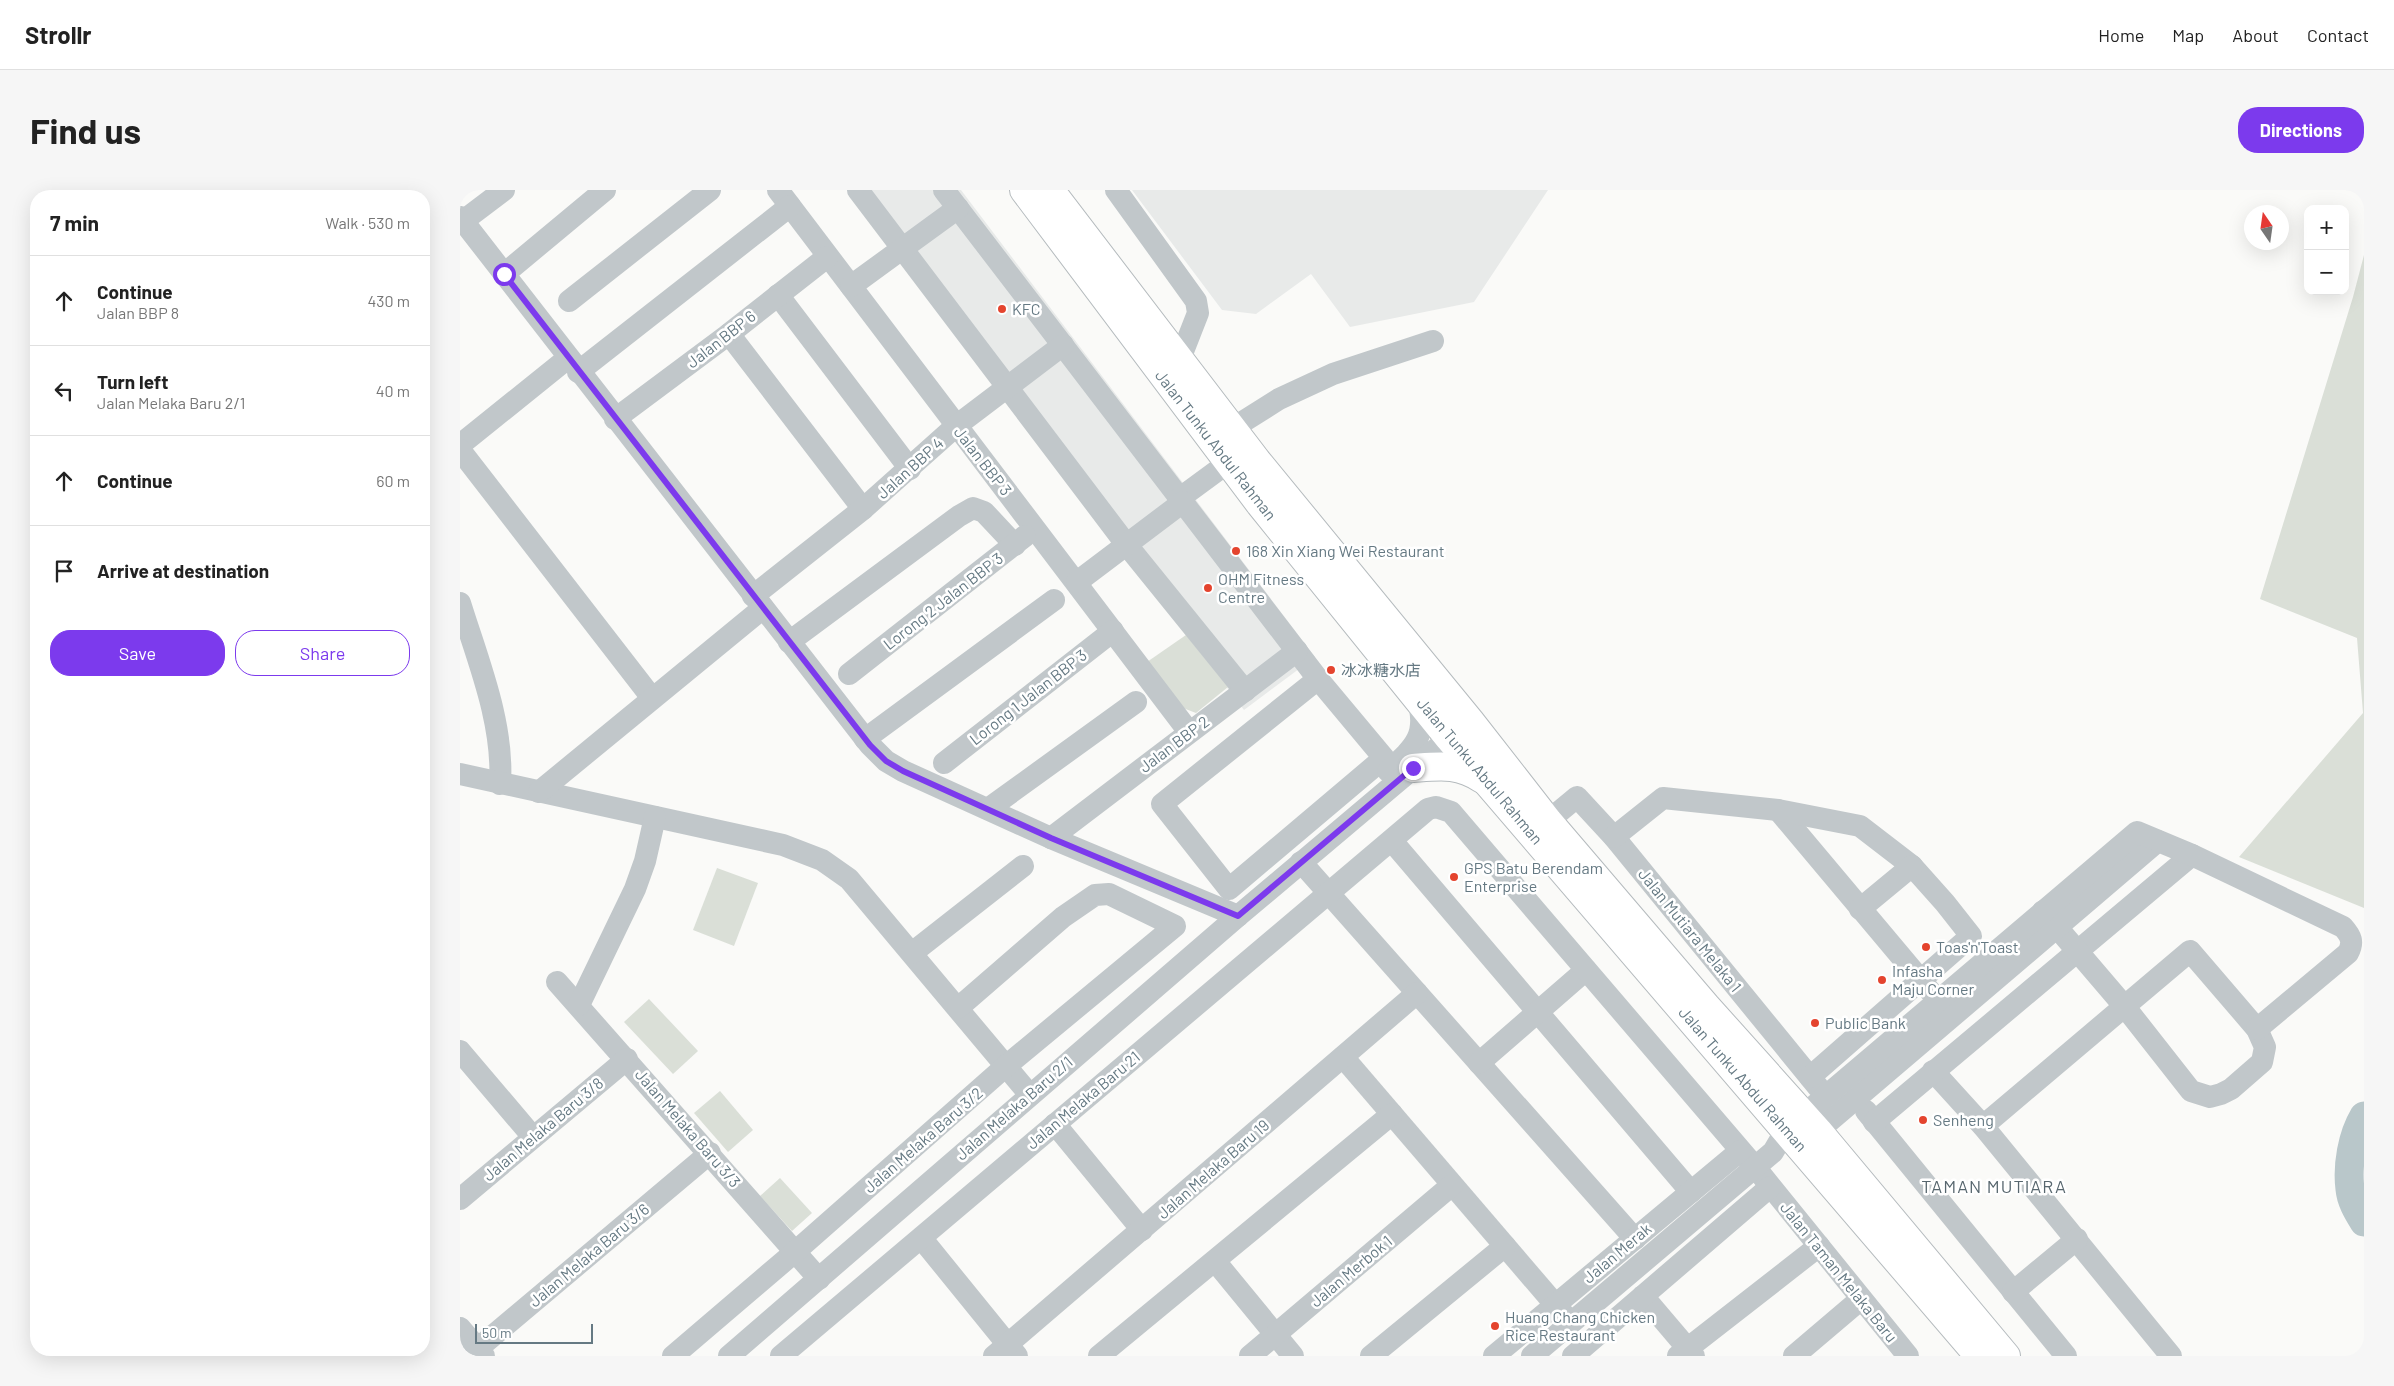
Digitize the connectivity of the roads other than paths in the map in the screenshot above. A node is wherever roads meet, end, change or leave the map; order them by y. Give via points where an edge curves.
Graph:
1 (504, 190) edge
2 (605, 190) edge
3 (710, 190) edge
4 (858, 190) edge
5 (944, 190) edge
6 (1024, 190) edge
7 (1050, 190) edge
8 (1116, 190) edge
9 (784, 198) edge
10 (958, 208) junction
11 (461, 219) edge
12 (902, 249) junction
13 (827, 257) junction
14 (504, 274) junction
15 (850, 286) junction
16 (778, 295) junction
17 (569, 301) dead end
18 (729, 334) junction
19 (1433, 341) dead end
20 (1063, 345) junction
21 (1180, 359) junction
22 (573, 365) junction
23 (1008, 386) junction
24 (615, 419) junction
25 (956, 426) junction
26 (1233, 428) junction
27 (460, 445) edge
28 (460, 450) edge
29 (1229, 462) junction
30 (910, 469) junction
31 (1182, 500) junction
32 (863, 509) junction
33 (1035, 528) junction
34 (1126, 544) junction
35 (1015, 545) junction
36 (1077, 582) junction
37 (1054, 600) dead end
38 (758, 602) junction
39 (460, 603) edge
40 (1112, 631) junction
41 (789, 642) junction
42 (1297, 651) junction
43 (849, 674) dead end
44 (1318, 679) junction
45 (1245, 691) junction
46 (1416, 695) junction
47 (652, 698) junction
48 (1136, 702) dead end
49 (1460, 730) junction
50 (1189, 732) junction
51 (865, 739) junction
52 (944, 764) dead end
53 (1413, 768) junction
54 (460, 774) edge
55 (500, 784) junction
56 (1492, 785) junction
57 (540, 792) junction
58 (988, 809) junction
59 (1778, 810) junction
60 (655, 817) junction
61 (1548, 821) junction
62 (1614, 837) junction
63 (1051, 838) junction
64 (1392, 841) junction
65 (2158, 841) junction
66 (2192, 856) junction
67 (1302, 862) junction
68 (1023, 866) dead end
69 (1912, 866) junction
70 (1328, 892) junction
71 (1860, 910) junction
72 (1238, 916) junction
73 (2050, 919) junction
74 (2077, 951) junction
75 (912, 953) junction
76 (1586, 970) junction
77 (1920, 980) junction
78 (557, 982) dead end
79 (1417, 993) junction
80 (579, 1005) junction
81 (958, 1008) junction
82 (2125, 1008) junction
83 (1944, 1009) junction
84 (1537, 1012) junction
85 (2257, 1029) junction
86 (460, 1051) edge
87 (1343, 1057) junction
88 (627, 1059) junction
89 (1479, 1063) junction
90 (1006, 1066) junction
91 (1933, 1071) junction
92 (1810, 1077) junction
93 (1030, 1095) junction
94 (1825, 1096) junction
95 (1856, 1099) junction
96 (1392, 1114) junction
97 (1874, 1122) junction
98 (1055, 1124) junction
99 (1983, 1126) junction
100 (1796, 1135) junction
101 (533, 1137) junction
102 (710, 1153) junction
103 (1747, 1159) junction
104 (1452, 1185) junction
105 (1770, 1187) junction
106 (1691, 1192) junction
107 (460, 1199) edge
108 (1142, 1230) junction
109 (922, 1239) junction
110 (1634, 1239) junction
111 (2077, 1239) junction
112 (1505, 1246) junction
113 (1819, 1246) junction
114 (796, 1252) junction
115 (1215, 1261) junction
116 (819, 1279) junction
117 (2012, 1292) junction
118 (1643, 1296) junction
119 (1861, 1298) junction
120 (1555, 1304) junction
121 (1571, 1323) junction
122 (460, 1328) edge
123 (1276, 1335) junction
124 (1006, 1352) edge
125 (477, 1353) edge
126 (1686, 1353) edge
127 (673, 1356) edge
128 (729, 1356) edge
129 (781, 1356) edge
130 (1099, 1356) edge
131 (1250, 1356) edge
132 (1292, 1356) edge
133 (1371, 1356) edge
134 (1494, 1356) edge
135 (1532, 1356) edge
136 (1573, 1356) edge
137 (1794, 1356) edge
138 (1908, 1356) edge
139 (1979, 1356) edge
140 (2006, 1356) edge
141 (2066, 1356) edge
142 (2171, 1356) edge

1 - 11 street
2 - 14 street
3 - 17 street
4 - 12 street
5 - 10 street
6 - 29 main road, Jalan Tunku Abdul Rahman
7 - 21 main road, Jalan Tunku Abdul Rahman
8 - 21 street via 1196,300 1198,313
9 - 13 street, Jalan BBP 3
9 - 22 street
10 - 12 street
10 - 20 street
11 - 14 street
12 - 15 street
12 - 23 street
13 - 15 street, Jalan BBP 3
13 - 16 street, Jalan BBP 6
14 - 22 street
15 - 25 street, Jalan BBP 3
16 - 18 street, Jalan BBP 6
16 - 30 street
18 - 24 street, Jalan BBP 6
18 - 32 street
19 - 26 street via 1333,374 1279,399
20 - 23 street, Jalan BBP 4
20 - 31 street
21 - 26 main road, Jalan Tunku Abdul Rahman
22 - 24 street
22 - 27 street
23 - 25 street, Jalan BBP 4
23 - 34 street
24 - 38 street
25 - 30 street, Jalan BBP 4
25 - 33 street, Jalan BBP 3
26 - 49 main road, Jalan Tunku Abdul Rahman
28 - 47 street
29 - 31 street
29 - 46 main road, Jalan Tunku Abdul Rahman
30 - 32 street, Jalan BBP 4
31 - 34 street
31 - 42 street
32 - 38 street, Jalan BBP 4
33 - 35 street, Lorong 2 Jalan BBP 3
33 - 36 street, Jalan BBP 3
34 - 36 street
34 - 45 street
35 - 41 street via 984,512 974,508
35 - 43 street, Lorong 2 Jalan BBP 3
36 - 40 street, Jalan BBP 3
37 - 51 street
38 - 41 street
38 - 47 street, Jalan BBP 4
39 - 55 street via 494,720 502,765
40 - 50 street, Jalan BBP 3
40 - 52 street, Lorong 1 Jalan BBP 3
41 - 51 street
42 - 44 street
42 - 45 street, Jalan BBP 2
44 - 44 street via 1384,758 1229,890 1162,804
45 - 50 street, Jalan BBP 2
46 - 49 main road, Jalan Tunku Abdul Rahman
46 - 67 street via 1422,724 1412,748 1333,819
47 - 57 street, Jalan BBP 4
48 - 58 street
49 - 53 street
49 - 56 main road, Jalan Tunku Abdul Rahman
49 - 61 main road, Jalan Tunku Abdul Rahman
50 - 63 street, Jalan BBP 2
51 - 58 street via 886,761 903,771
53 - 56 main road via 1448,765 1463,768
53 - 67 street
54 - 55 street
55 - 57 street
56 - 100 main road, Jalan Tunku Abdul Rahman
57 - 60 street
58 - 63 street
59 - 62 street via 1663,798
59 - 69 street via 1860,826
59 - 71 street
60 - 75 street via 783,845 822,860 849,879
60 - 80 street via 635,889
61 - 62 street, Jalan Mutiara Melaka 1 via 1577,796
61 - 100 main road, Jalan Tunku Abdul Rahman
62 - 92 street, Jalan Mutiara Melaka 1
63 - 72 street
64 - 70 street, Jalan Melaka Baru 21
64 - 76 street, Jalan Melaka Baru 21 via 1428,809 1436,806 1451,812
64 - 84 street
65 - 66 street
65 - 73 street
65 - 73 street via 2137,832
66 - 74 street
66 - 85 street via 2343,927 2351,935 2352,945 2348,953
67 - 70 street
67 - 72 street, Jalan Melaka Baru 2/1
68 - 75 street
69 - 71 street
69 - 77 street via 1971,936
70 - 79 street
70 - 98 street, Jalan Melaka Baru 21
71 - 77 street
72 - 93 street, Jalan Melaka Baru 2/1
73 - 74 street
73 - 83 street
74 - 82 street
74 - 91 street
75 - 81 street
76 - 84 street
76 - 103 street, Jalan Taman Melaka Baru
77 - 83 street
77 - 92 street
78 - 80 street, Jalan Melaka Baru 3/3
79 - 87 street, Jalan Melaka Baru 19
79 - 89 street
80 - 88 street, Jalan Melaka Baru 3/3
81 - 90 street
81 - 90 street, Jalan Melaka Baru 3/2 via 1063,917 1095,894 1109,894 1176,926
82 - 85 street via 2190,951
82 - 85 street via 2191,1091 2210,1097 2231,1089 2262,1062 2265,1047
82 - 99 street
83 - 94 street
83 - 95 street
84 - 89 street
84 - 106 street
86 - 101 street
87 - 96 street
87 - 108 street, Jalan Melaka Baru 19
88 - 101 street, Jalan Melaka Baru 3/8
88 - 102 street, Jalan Melaka Baru 3/3
89 - 110 street
90 - 93 street
90 - 114 street, Jalan Melaka Baru 3/2
91 - 97 street
91 - 99 street
92 - 94 street, Jalan Mutiara Melaka 1
93 - 116 street, Jalan Melaka Baru 2/1
94 - 100 street
95 - 97 street
95 - 100 street
96 - 104 street
96 - 115 street
97 - 117 street
98 - 108 street
98 - 109 street, Jalan Melaka Baru 21
99 - 111 street
100 - 103 street
100 - 139 main road, Jalan Tunku Abdul Rahman
100 - 140 main road, Jalan Tunku Abdul Rahman
101 - 107 street, Jalan Melaka Baru 3/8
102 - 114 street, Jalan Melaka Baru 3/3
102 - 125 street, Jalan Melaka Baru 3/6
103 - 105 street, Jalan Taman Melaka Baru
103 - 106 street, Jalan Merak
103 - 121 street, Jalan Merak
104 - 112 street
104 - 123 street, Jalan Merbok 1
105 - 113 street, Jalan Taman Melaka Baru
105 - 118 street, Jalan Taman Melaka Baru
106 - 110 street, Jalan Merak
108 - 124 street, Jalan Melaka Baru 19
109 - 124 street
109 - 129 street, Jalan Melaka Baru 21
110 - 120 street, Jalan Merak
111 - 117 street
111 - 142 street
112 - 120 street
112 - 133 street
113 - 119 street, Jalan Taman Melaka Baru
113 - 126 street
114 - 116 street, Jalan Melaka Baru 3/3
114 - 127 street, Jalan Melaka Baru 3/2
115 - 123 street
115 - 130 street
116 - 128 street, Jalan Melaka Baru 2/1
117 - 141 street
118 - 126 street
118 - 136 street, Jalan Taman Melaka Baru
119 - 137 street
119 - 138 street, Jalan Taman Melaka Baru
120 - 121 street
120 - 134 street, Jalan Merak
121 - 135 street, Jalan Merak
122 - 125 street
123 - 131 street, Jalan Merbok 1
123 - 132 street

